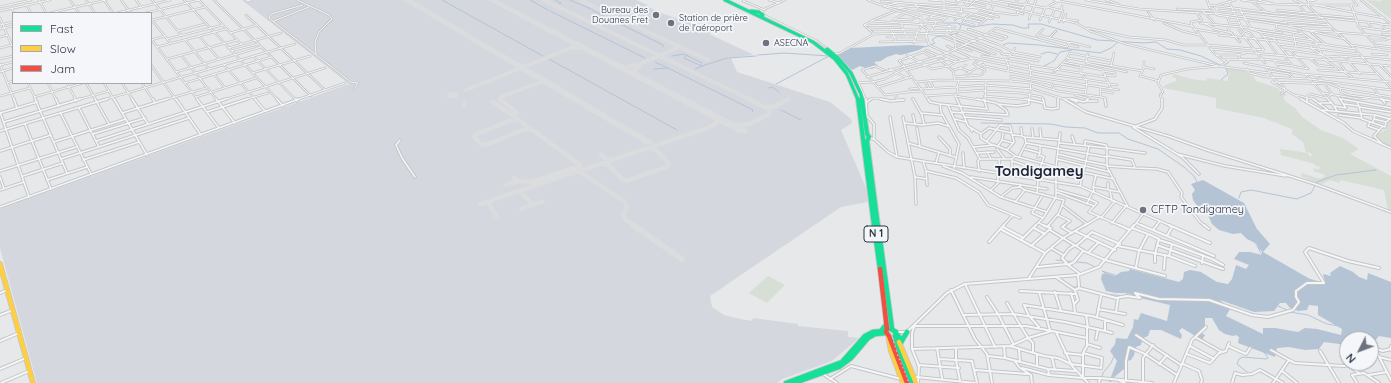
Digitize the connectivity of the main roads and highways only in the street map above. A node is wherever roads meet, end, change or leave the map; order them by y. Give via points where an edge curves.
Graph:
1 (725, 0) edge
2 (758, 13) junction
3 (863, 137) junction
4 (869, 137) junction
5 (0, 264) edge
6 (1, 274) edge
7 (887, 324) junction
8 (892, 329) junction
9 (881, 331) junction
10 (907, 332) road end
11 (896, 334) junction
12 (887, 335) junction
13 (900, 344) junction
14 (820, 372) junction
15 (902, 381) edge
16 (32, 383) edge
17 (786, 383) edge
18 (794, 383) edge
19 (907, 383) edge
20 (912, 383) edge
21 (917, 383) edge

1 - 2 main road, N 1
2 - 3 main road, N 1 via 810,40 842,66 857,94
2 - 4 main road, N 1 via 801,33 825,48 845,66 858,84
3 - 4 main road
3 - 7 main road, N 1
4 - 8 main road, N 1 via 867,141
5 - 6 main road
6 - 16 main road
7 - 9 main road
7 - 12 main road, N 1
8 - 11 main road
8 - 12 main road
9 - 12 main road
9 - 14 main road via 865,336 842,362
10 - 13 main road
11 - 12 main road
11 - 13 main road
11 - 20 main road via 900,353
12 - 14 main road via 874,334 848,361 839,367
12 - 15 main road
12 - 19 main road
13 - 21 main road
14 - 17 main road
14 - 18 main road

